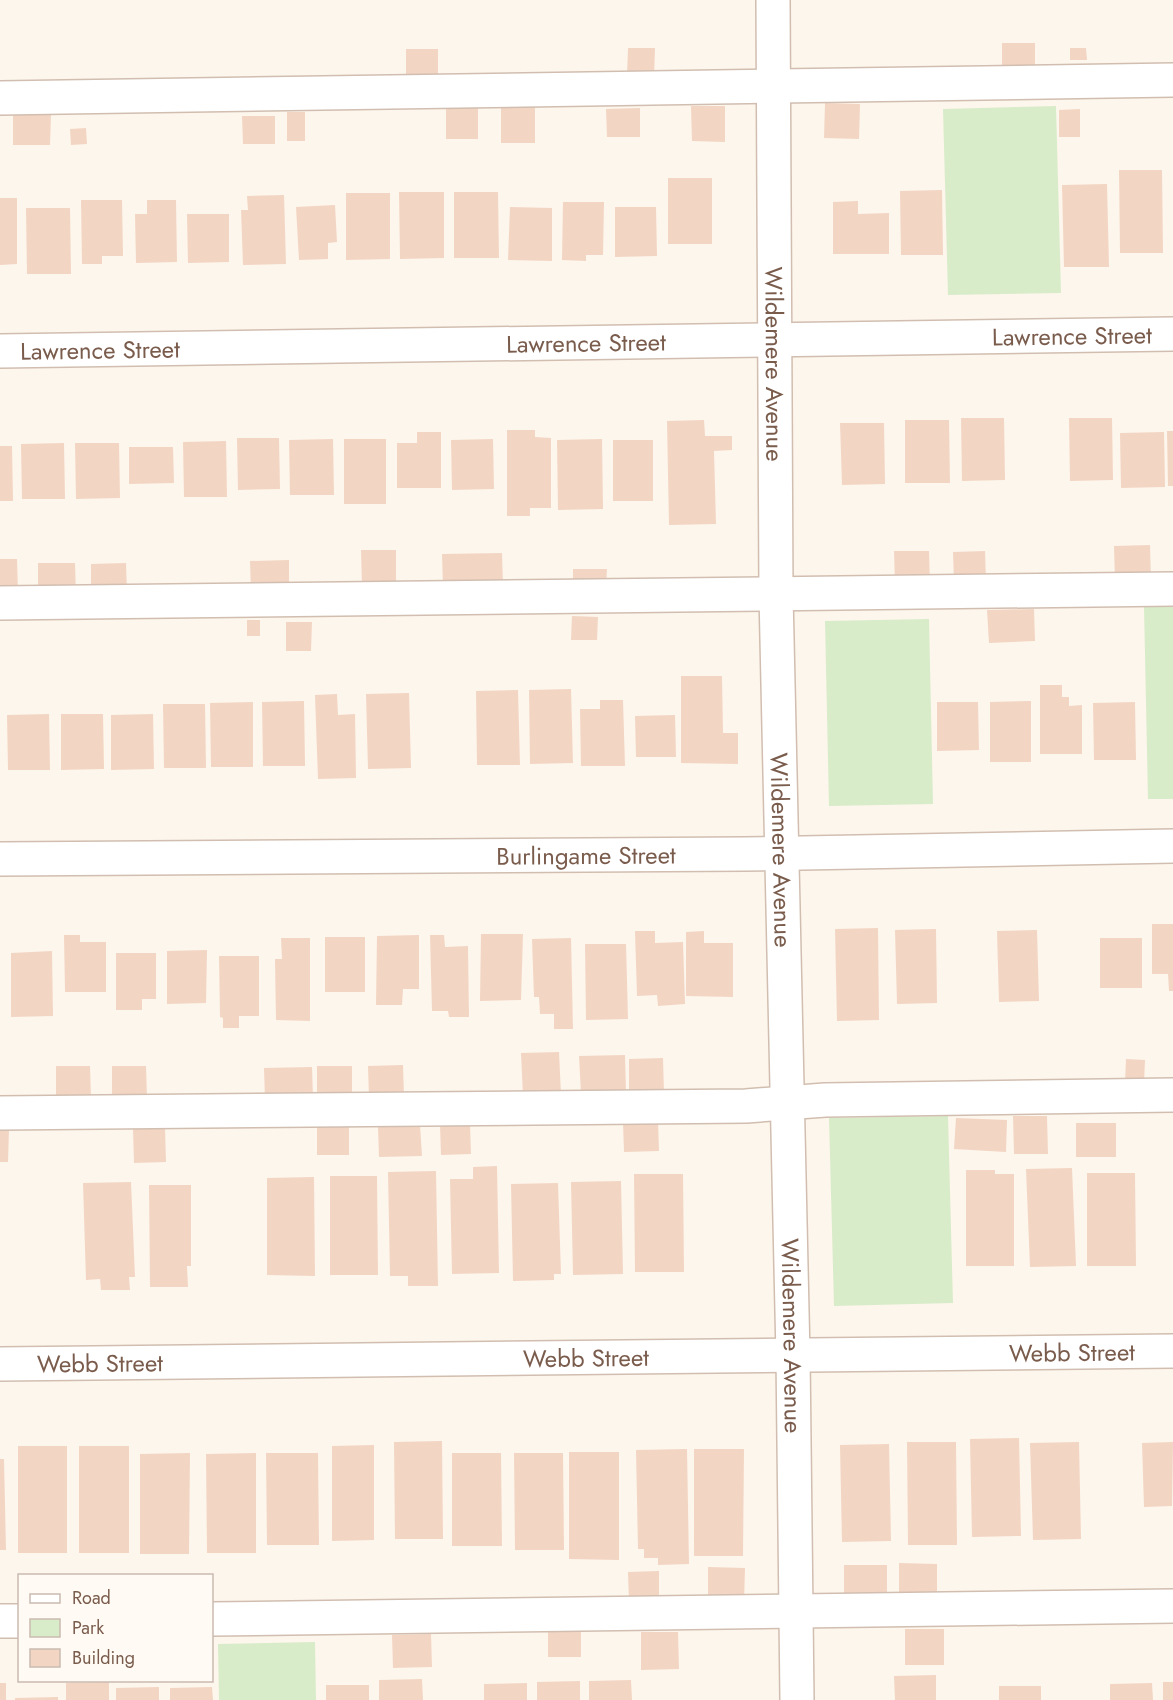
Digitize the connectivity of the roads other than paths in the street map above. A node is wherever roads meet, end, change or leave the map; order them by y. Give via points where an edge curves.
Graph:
1 (772, 0) edge
2 (1173, 80) edge
3 (773, 85) junction
4 (0, 98) edge
5 (1173, 334) edge
6 (774, 340) junction
7 (0, 351) edge
8 (1173, 589) edge
9 (776, 594) junction
10 (0, 603) edge
11 (1173, 846) edge
12 (781, 852) junction
13 (0, 859) edge
14 (1173, 1095) edge
15 (787, 1103) junction
16 (0, 1113) edge
17 (1173, 1351) edge
18 (793, 1356) junction
19 (0, 1364) edge
20 (1173, 1606) edge
21 (796, 1613) junction
22 (213, 1619) edge
23 (0, 1621) edge
24 (18, 1621) edge
25 (797, 1700) edge

1 - 3 street, Wildemere Avenue
2 - 3 street
3 - 4 street
3 - 6 street, Wildemere Avenue
5 - 6 street, Lawrence Street
6 - 7 street, Lawrence Street
6 - 9 street, Wildemere Avenue
8 - 9 street
9 - 10 street
9 - 12 street, Wildemere Avenue
11 - 12 street, Burlingame Street
12 - 13 street, Burlingame Street
12 - 15 street, Wildemere Avenue
14 - 15 street
15 - 16 street
15 - 18 street, Wildemere Avenue
17 - 18 street, Webb Street
18 - 19 street, Webb Street
18 - 21 street, Wildemere Avenue
20 - 21 street
21 - 22 street
21 - 25 street, Wildemere Avenue
23 - 24 street

